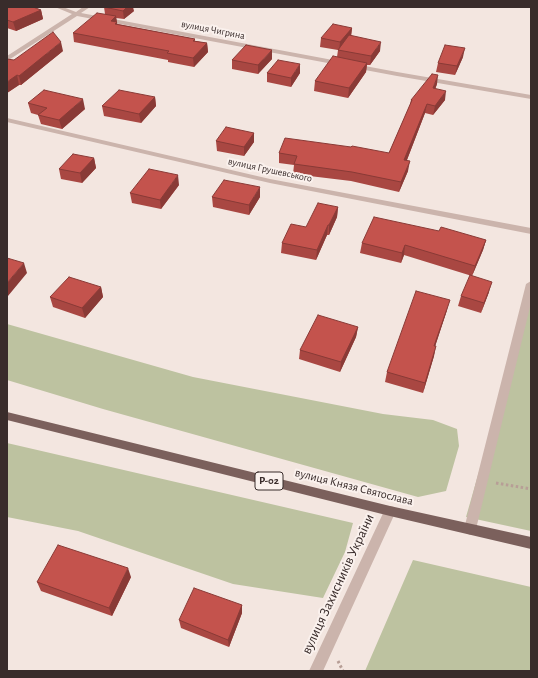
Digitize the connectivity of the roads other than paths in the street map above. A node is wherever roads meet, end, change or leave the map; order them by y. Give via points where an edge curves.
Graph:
1 (58, 7) edge
2 (87, 7) edge
3 (76, 14) junction
4 (7, 59) edge
5 (531, 97) edge
6 (7, 120) edge
7 (531, 231) edge
8 (531, 284) edge
9 (7, 416) edge
10 (390, 511) junction
11 (470, 529) junction
12 (531, 543) edge
13 (316, 671) edge

1 - 3 street, вулиця Чигрина
2 - 3 street
3 - 4 street
3 - 5 street, вулиця Чигрина
6 - 7 street, вулиця Грушевського via 270,181
8 - 11 street
9 - 10 main road, вулиця Князя Святослава / Р-02
10 - 11 main road, вулиця Князя Святослава / Р-02
10 - 13 street, вулиця Захисників України
11 - 12 main road, вулиця Князя Святослава / Р-02

